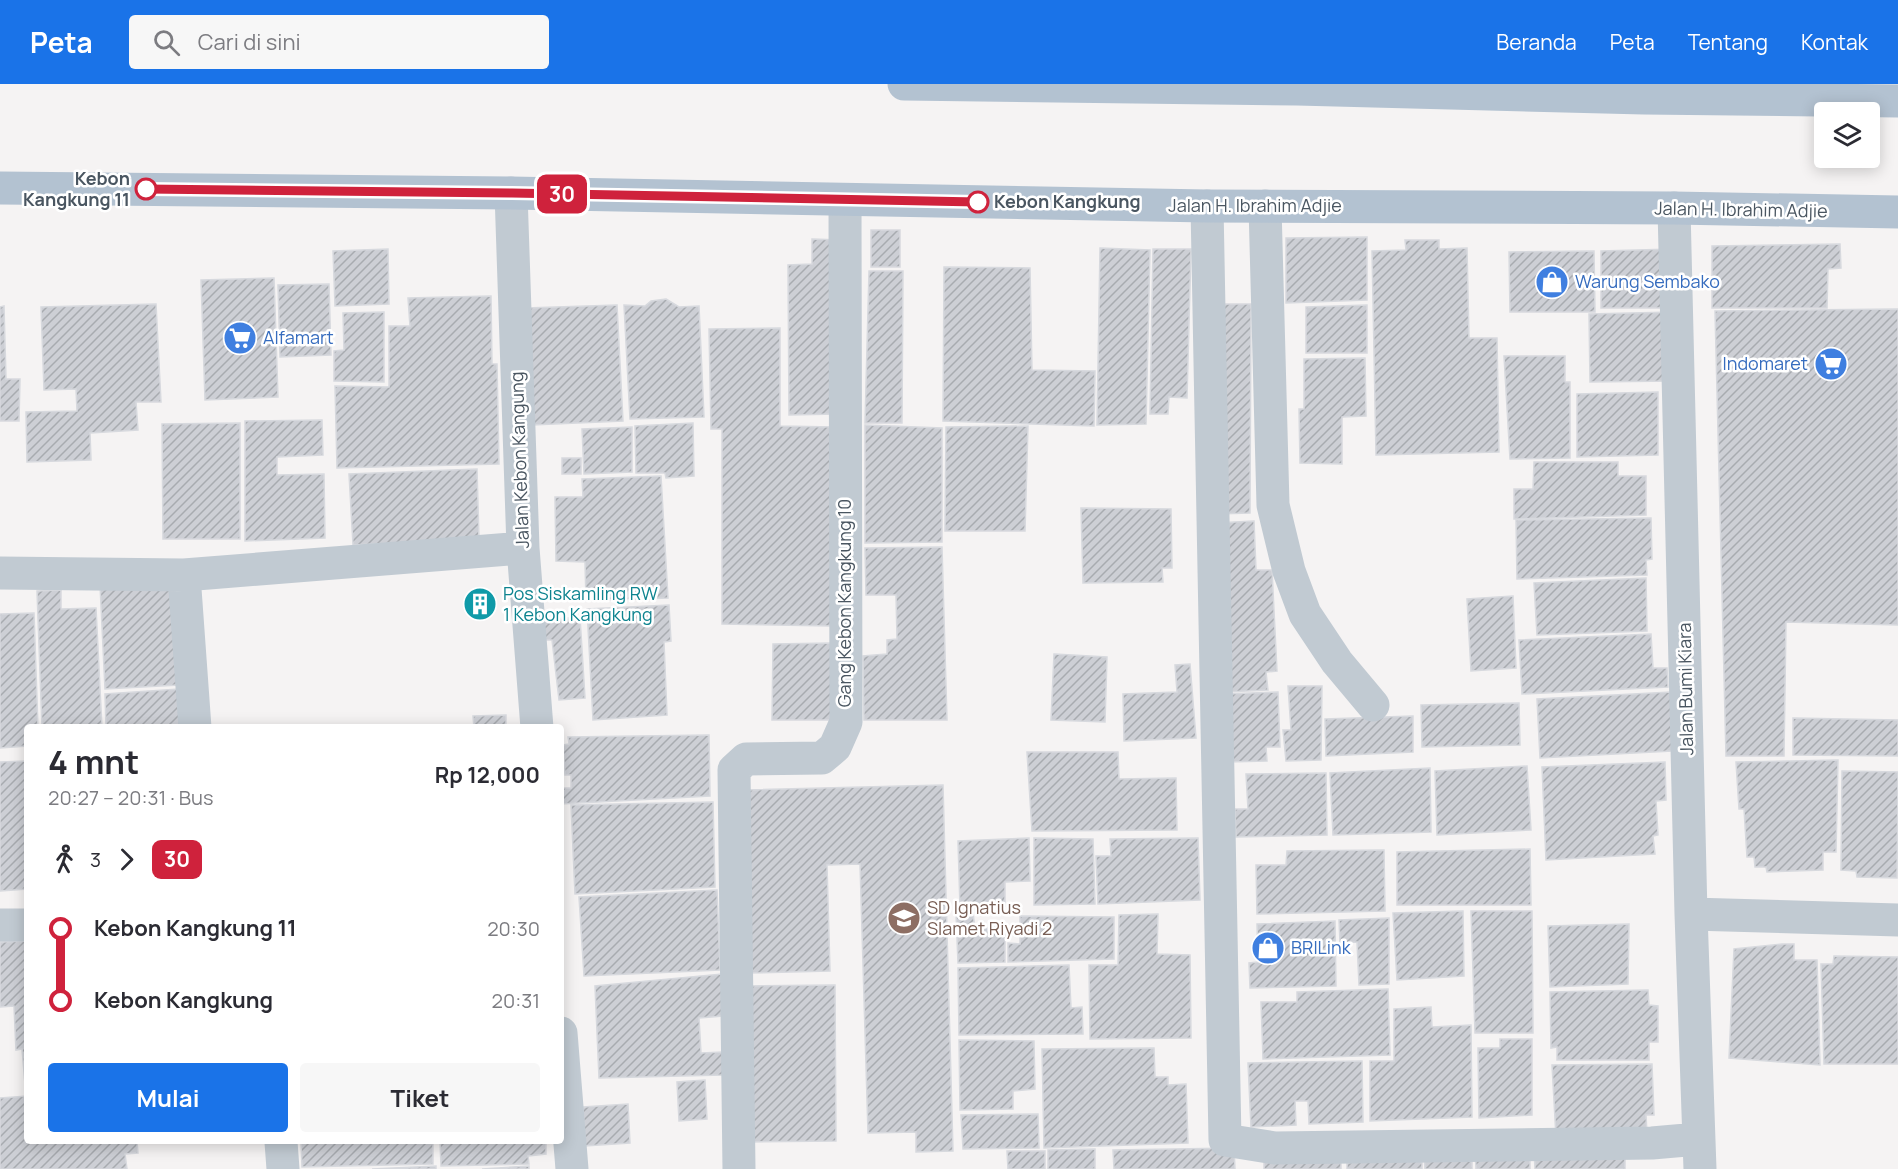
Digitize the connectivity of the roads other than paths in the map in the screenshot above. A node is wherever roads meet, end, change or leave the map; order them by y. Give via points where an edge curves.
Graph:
1 (904, 84) edge
2 (1297, 86) edge
3 (1644, 91) edge
4 (1898, 101) edge
5 (0, 188) edge
6 (512, 193) junction
7 (845, 200) junction
8 (1207, 206) junction
9 (1265, 206) junction
10 (1674, 208) junction
11 (1898, 212) edge
12 (523, 548) junction
13 (0, 573) edge
14 (184, 575) junction
15 (1372, 705) dead end
16 (195, 724) edge
17 (537, 724) edge
18 (1692, 914) junction
19 (1898, 920) edge
20 (0, 925) edge
21 (24, 925) edge
22 (564, 1070) edge
23 (281, 1144) edge
24 (1699, 1154) edge
25 (283, 1169) edge
26 (572, 1169) edge
27 (739, 1169) edge

1 - 2 main road
2 - 3 main road
3 - 4 main road
5 - 6 main road, Jalan H. Ibrahim Adjie
6 - 7 main road, Jalan H. Ibrahim Adjie
6 - 12 street, Jalan Kebon Kangung
7 - 8 main road, Jalan H. Ibrahim Adjie
7 - 27 street, Gang Kebon Kangkung 10 via 846,722 835,747 822,758 746,759 734,770
8 - 9 main road, Jalan H. Ibrahim Adjie
8 - 24 street via 1225,1140 1275,1148 1652,1143
9 - 10 main road, Jalan H. Ibrahim Adjie
9 - 15 street via 1273,505 1289,571 1305,614 1336,662
10 - 11 main road, Jalan H. Ibrahim Adjie
10 - 18 street, Jalan Bumi Kiara
12 - 14 street
12 - 17 street, Jalan Kebon Kangung
13 - 14 street
14 - 16 street
18 - 19 street
18 - 24 street, Jalan Bumi Kiara
20 - 21 street
22 - 26 street
23 - 25 street

